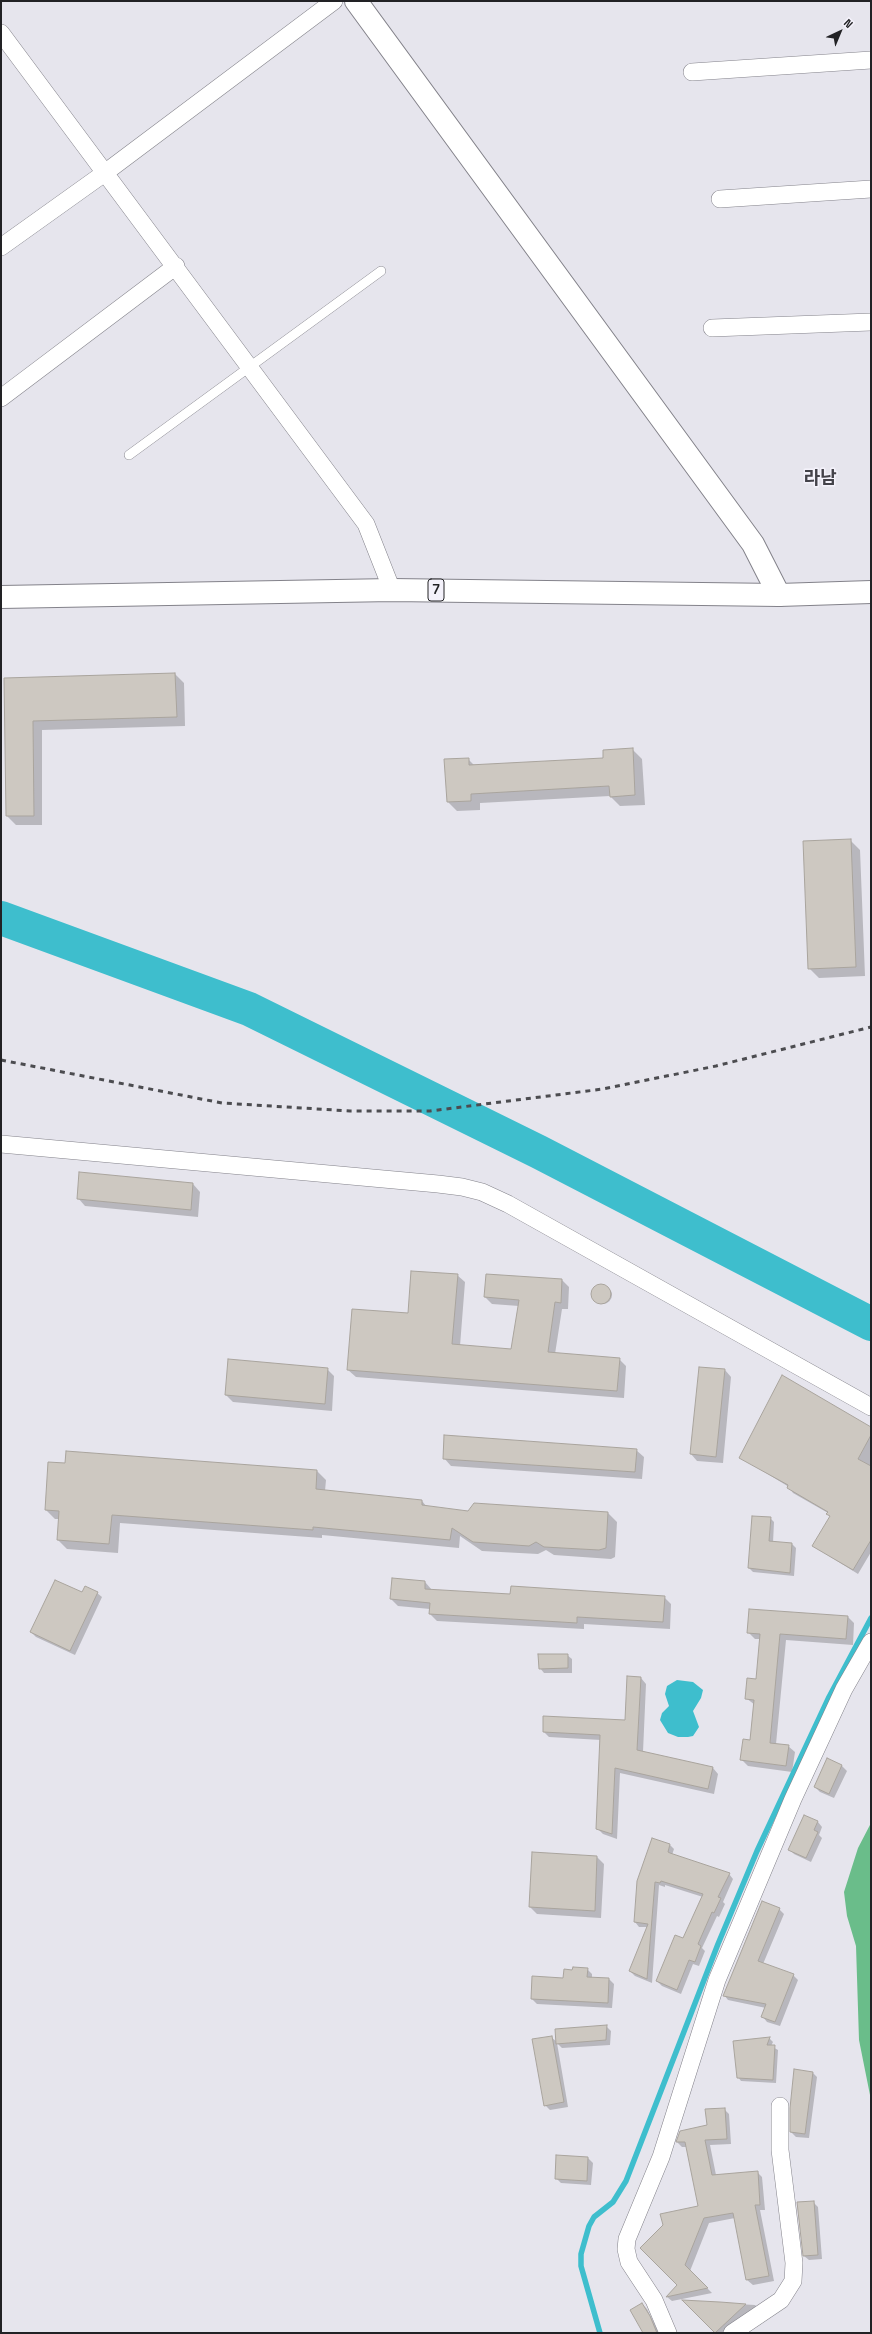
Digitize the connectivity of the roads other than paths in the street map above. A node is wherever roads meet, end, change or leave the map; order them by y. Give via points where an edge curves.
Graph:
1 (334, 1) edge
2 (356, 1) edge
3 (1, 32) edge
4 (871, 60) edge
5 (692, 72) dead end
6 (106, 172) junction
7 (871, 189) edge
8 (720, 200) dead end
9 (1, 248) edge
10 (176, 266) junction
11 (381, 271) dead end
12 (871, 322) edge
13 (712, 328) dead end
14 (250, 366) junction
15 (1, 398) edge
16 (129, 454) dead end
17 (392, 590) junction
18 (871, 592) edge
19 (779, 595) junction
20 (1, 597) edge
21 (1, 1144) edge
22 (871, 1407) edge
23 (871, 1642) edge
24 (780, 2106) dead end
25 (668, 2333) edge
26 (732, 2333) edge

1 - 6 street
2 - 19 main road via 753,544
3 - 6 street
4 - 5 street
6 - 9 street
6 - 10 street
7 - 8 street
10 - 14 street
10 - 15 street
11 - 14 lane
12 - 13 street
14 - 16 lane
14 - 17 street via 366,524
17 - 19 main road, 7
17 - 20 main road, 7
18 - 19 main road, 7
21 - 22 street via 430,1183 482,1192 508,1204
23 - 25 street via 844,1689 793,1799 717,1980 660,2157 627,2239 629,2262 654,2300
24 - 26 street via 780,2150 794,2263 793,2281 781,2300

